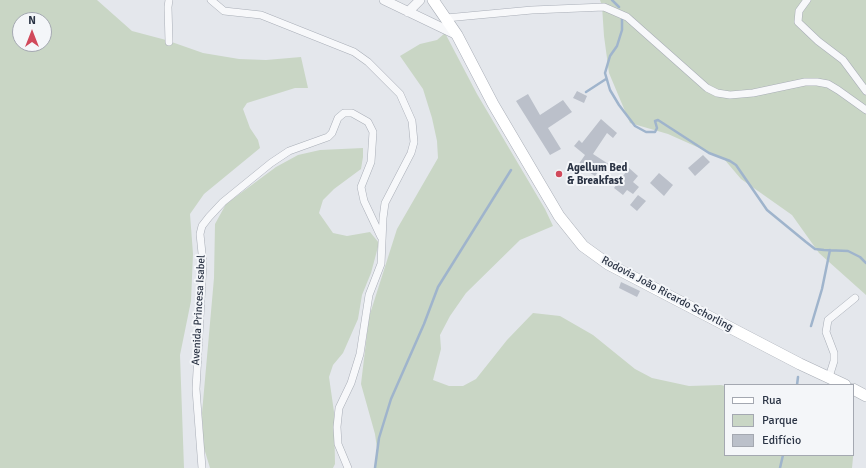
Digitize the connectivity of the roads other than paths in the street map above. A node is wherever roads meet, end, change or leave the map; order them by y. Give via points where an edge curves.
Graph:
1 (163, 0) edge
2 (212, 0) edge
3 (384, 0) edge
4 (420, 0) edge
5 (433, 0) edge
6 (807, 0) edge
7 (169, 3) edge
8 (408, 12) junction
9 (446, 18) junction
10 (457, 35) junction
11 (169, 42) dead end
12 (866, 91) edge
13 (866, 110) edge
14 (382, 239) junction
15 (855, 298) dead end
16 (829, 377) junction
17 (843, 384) edge
18 (854, 390) edge
19 (866, 396) edge
20 (202, 468) edge
21 (348, 468) edge

1 - 7 street
2 - 14 street, Avenida Princesa Isabel via 224,11 261,15 354,52 368,62 400,94 412,121 414,142 411,153 385,203
3 - 8 street
4 - 8 street
5 - 9 main road, Rodovia João Ricardo Schorling
6 - 12 street via 799,11 798,22 843,60
7 - 11 street
8 - 10 street
9 - 10 main road, Rodovia João Ricardo Schorling
9 - 13 street via 532,10 604,7 627,17 707,88 717,93 753,93 805,82 817,82 828,84
10 - 16 main road, Rodovia João Ricardo Schorling via 493,104 559,216 583,246 608,264
14 - 20 street, Avenida Princesa Isabel via 364,201 361,187 371,162 373,132 368,122 352,113 344,113 338,118 328,137 289,151 271,163 223,202 209,217 200,234 203,263 196,381
14 - 21 street, Avenida Princesa Isabel via 382,264 369,295 360,354 351,383 339,408 338,444
15 - 16 street via 828,320 826,332 834,353
16 - 17 main road, Rodovia João Ricardo Schorling
18 - 19 main road

